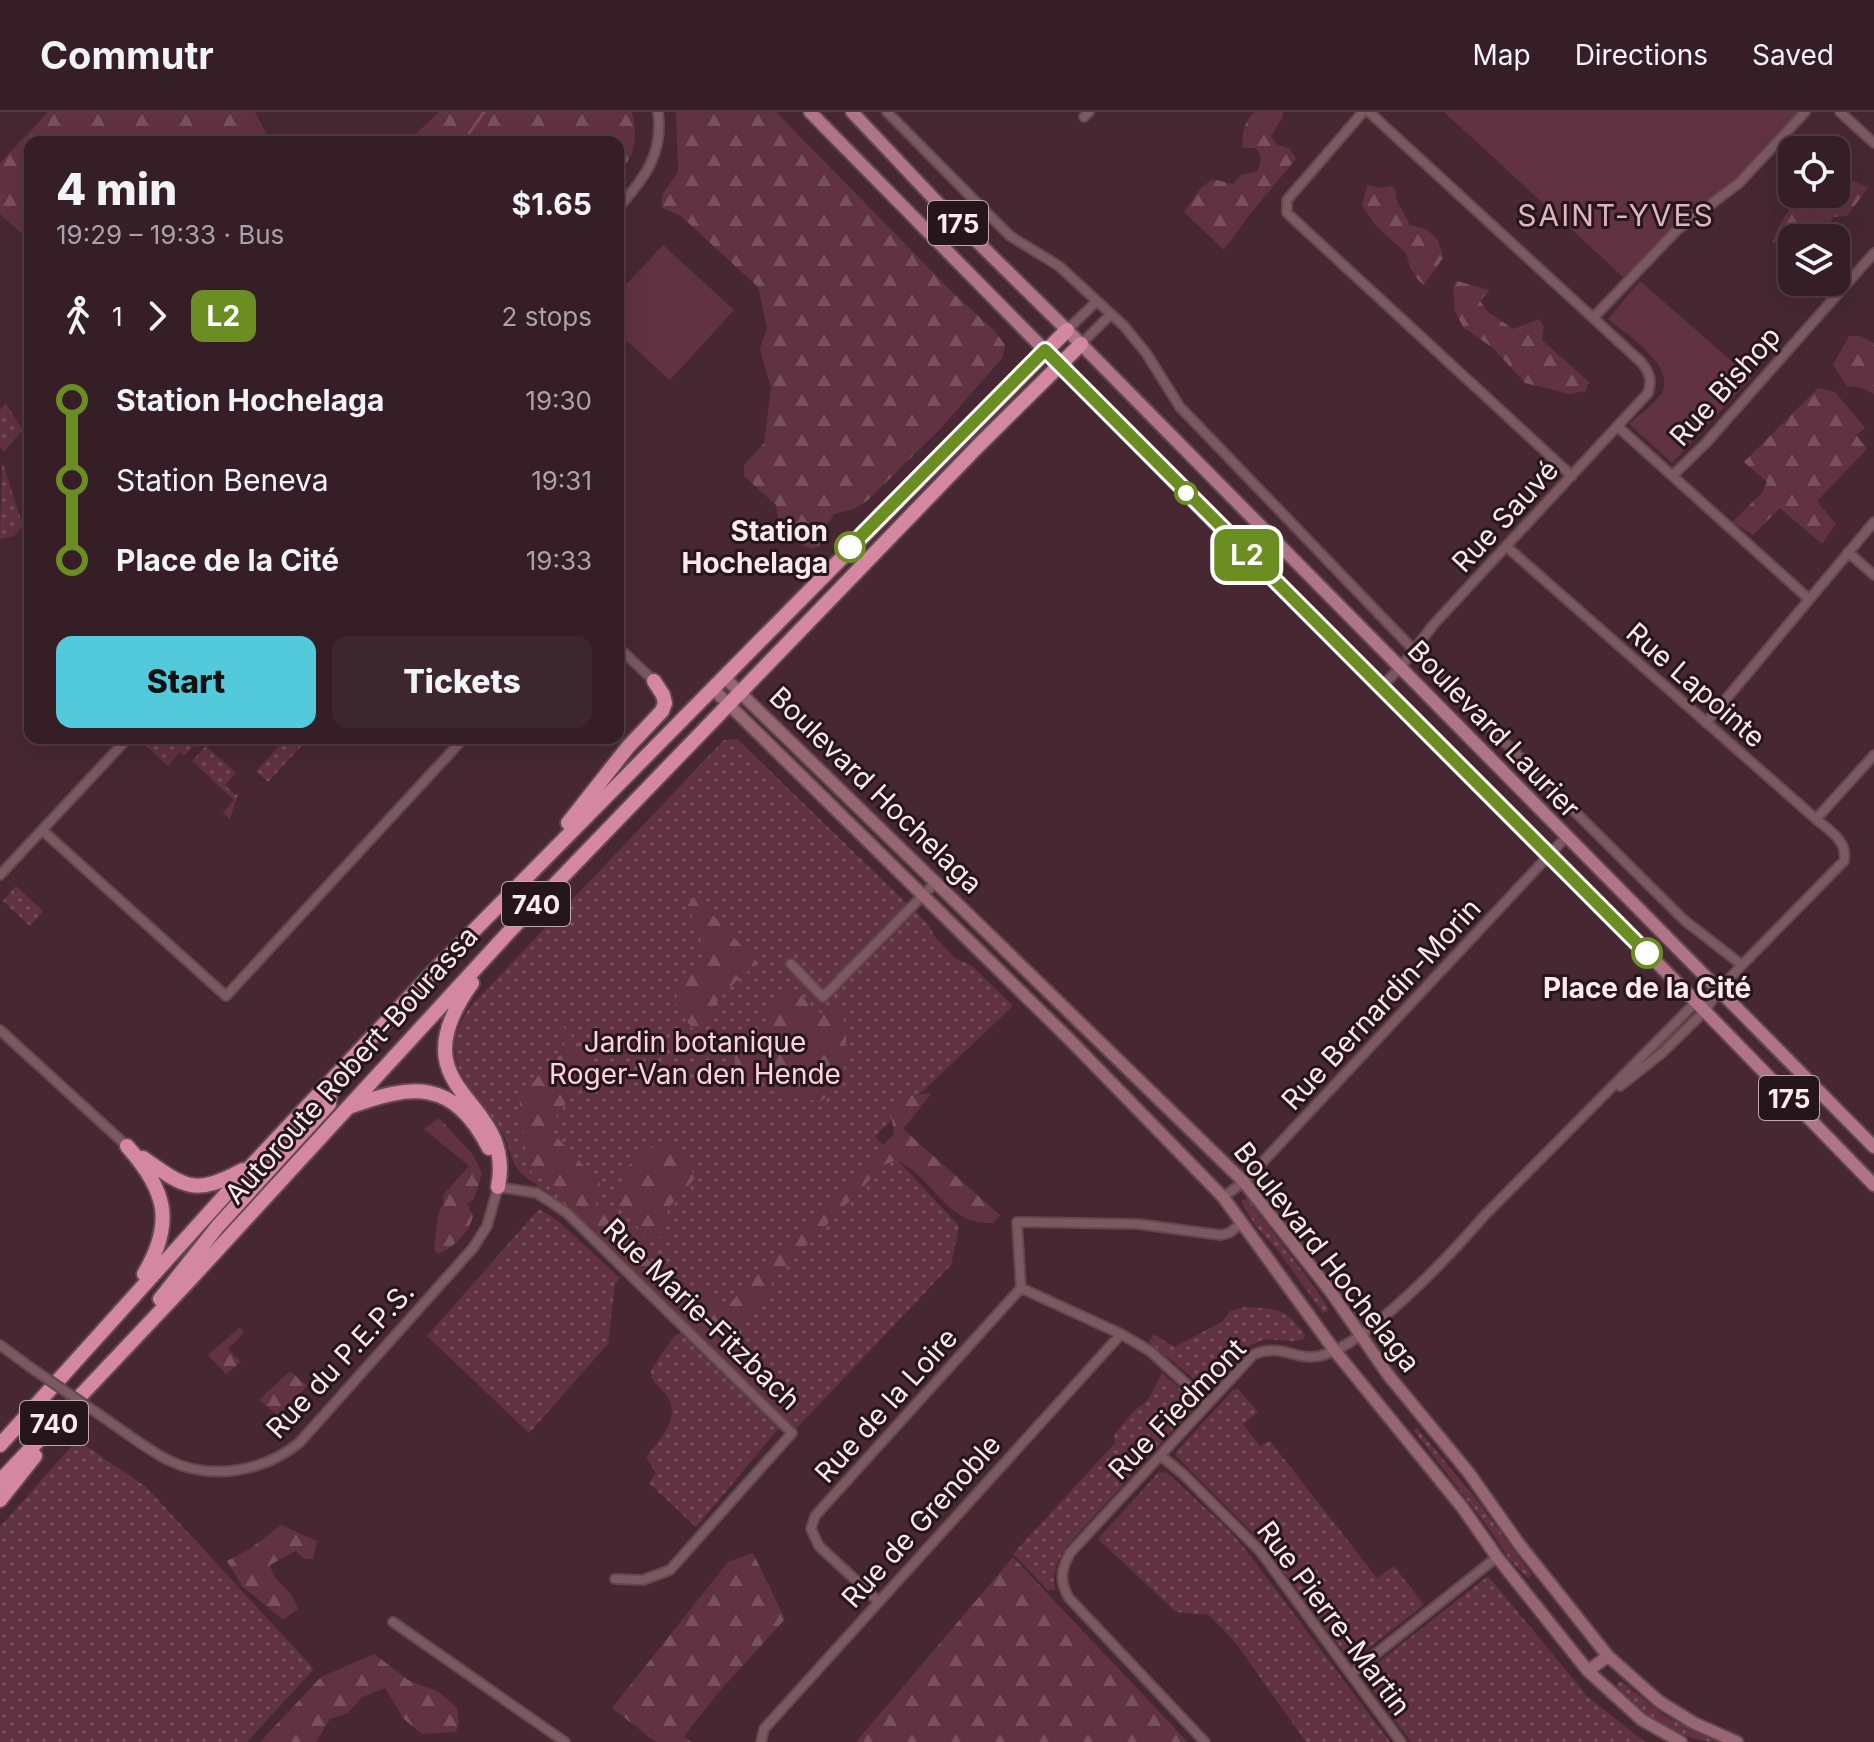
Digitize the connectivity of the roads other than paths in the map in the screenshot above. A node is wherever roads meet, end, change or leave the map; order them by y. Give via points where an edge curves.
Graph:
1 (658, 112) edge
2 (810, 112) edge
3 (852, 112) edge
4 (1363, 112) edge
5 (1369, 112) edge
6 (1805, 112) edge
7 (1840, 112) edge
8 (890, 113) edge
9 (1874, 143) edge
10 (624, 201) edge
11 (1874, 253) edge
12 (1097, 301) junction
13 (1111, 314) junction
14 (1593, 318) junction
15 (1067, 330) junction
16 (1081, 344) junction
17 (1045, 350) junction
18 (1060, 365) junction
19 (1617, 426) junction
20 (1572, 476) junction
21 (1672, 476) junction
22 (1874, 522) edge
23 (1507, 547) junction
24 (1848, 552) junction
25 (1874, 575) edge
26 (1809, 599) junction
27 (1414, 649) junction
28 (624, 653) edge
29 (1400, 668) junction
30 (724, 677) junction
31 (654, 681) joint
32 (1382, 686) junction
33 (713, 689) junction
34 (742, 693) junction
35 (730, 705) junction
36 (1706, 723) junction
37 (122, 744) edge
38 (458, 744) edge
39 (1874, 755) edge
40 (1816, 819) junction
41 (42, 830) junction
42 (1566, 837) junction
43 (1551, 856) junction
44 (0, 875) edge
45 (936, 882) junction
46 (923, 895) junction
47 (481, 923) junction
48 (508, 933) junction
49 (791, 964) dead end
50 (1742, 965) junction
51 (1718, 991) junction
52 (1700, 1006) junction
53 (0, 1030) edge
54 (325, 1086) junction
55 (346, 1108) junction
56 (127, 1146) junction
57 (1874, 1147) edge
58 (254, 1163) junction
59 (1244, 1182) junction
60 (1874, 1185) edge
61 (498, 1187) junction
62 (1223, 1197) junction
63 (1242, 1223) junction
64 (1021, 1288) junction
65 (117, 1313) junction
66 (1121, 1334) junction
67 (1360, 1336) junction
68 (0, 1345) edge
69 (1335, 1351) junction
70 (109, 1364) junction
71 (1207, 1403) junction
72 (0, 1442) edge
73 (1161, 1456) junction
74 (0, 1481) edge
75 (0, 1500) edge
76 (1497, 1557) junction
77 (615, 1579) dead end
78 (878, 1601) junction
79 (393, 1622) dead end
80 (1608, 1656) junction
81 (1588, 1671) junction
82 (1352, 1673) junction
83 (565, 1742) edge
84 (761, 1742) edge
85 (1205, 1742) edge
86 (1401, 1742) edge
87 (1681, 1742) edge
88 (1737, 1742) edge

1 - 10 street via 660,132 652,164
2 - 17 main road, Boulevard Laurier / 175
3 - 15 main road, Boulevard Laurier / 175
4 - 20 street via 1287,200 1287,213
5 - 14 street
6 - 14 street via 1739,183 1677,230
7 - 9 street
8 - 12 street, Boulevard Laurier via 1010,236 1059,266
11 - 21 street, Rue Bishop
12 - 13 street, Boulevard Laurier
12 - 15 street
13 - 16 street
13 - 27 street, Boulevard Laurier via 1146,353 1180,407
14 - 19 street, Rue Sauvé via 1650,372 1648,393
15 - 16 main road, Boulevard Laurier / 175
15 - 17 highway, Autoroute Robert-Bourassa
16 - 18 highway, Autoroute Robert-Bourassa
16 - 29 main road, Boulevard Laurier / 175
17 - 18 main road, Boulevard Laurier / 175
17 - 30 highway, Autoroute Robert-Bourassa
18 - 32 main road, Boulevard Laurier / 175
18 - 34 highway, Autoroute Robert-Bourassa
19 - 20 street, Rue Sauvé
19 - 21 street
20 - 23 street, Rue Sauvé
21 - 26 street
22 - 24 street
23 - 27 street, Rue Sauvé
23 - 36 street, Rue Lapointe
24 - 25 street
24 - 26 street
26 - 36 street
27 - 29 street, Rue Sauvé
27 - 50 street, Boulevard Laurier via 1684,920
28 - 31 street
29 - 32 street, Rue Sauvé
29 - 42 main road, Boulevard Laurier / 175
30 - 33 highway, Autoroute Robert-Bourassa / 740
30 - 34 main road, Boulevard Hochelaga
31 - 47 highway via 663,695 662,711
32 - 43 main road, Boulevard Laurier / 175
33 - 35 main road, Boulevard Hochelaga
33 - 47 highway, Autoroute Robert-Bourassa / 740
34 - 35 highway, Autoroute Robert-Bourassa / 740
34 - 45 main road, Boulevard Hochelaga
35 - 46 main road, Boulevard Hochelaga
35 - 48 highway, Autoroute Robert-Bourassa / 740
36 - 40 street, Rue Lapointe
37 - 41 street
38 - 41 street via 226,996
39 - 40 street
40 - 50 street, Rue Lapointe via 1842,842 1844,861
41 - 44 street
42 - 43 street, Rue Bernardin-Morin
42 - 51 main road, Boulevard Laurier / 175
43 - 52 main road, Boulevard Laurier / 175
43 - 59 street, Rue Bernardin-Morin
45 - 46 street
45 - 59 main road, Boulevard Hochelaga
46 - 49 street via 823,997
46 - 62 main road, Boulevard Hochelaga
47 - 54 highway, Autoroute Robert-Bourassa / 740
48 - 55 highway, Autoroute Robert-Bourassa / 740
48 - 61 highway via 459,1001 445,1044 454,1084 488,1126 499,1150
50 - 51 street
51 - 52 street, Rue Fiedmont
51 - 57 main road, Boulevard Laurier / 175
52 - 60 main road, Boulevard Laurier / 175
52 - 67 street, Rue Fiedmont
53 - 56 street
54 - 58 highway, Autoroute Robert-Bourassa / 740
54 - 70 highway via 329,1104 218,1226
55 - 61 highway via 399,1091 438,1096 475,1125 491,1152
55 - 70 highway, Autoroute Robert-Bourassa / 740
56 - 58 highway via 171,1178 195,1186 216,1184
56 - 65 highway via 155,1184 164,1227 149,1266
58 - 65 highway, Autoroute Robert-Bourassa / 740
59 - 62 street, Rue Bernardin-Morin
59 - 67 main road, Boulevard Hochelaga
61 - 68 street, Rue du P.E.P.S., bridge via 487,1226 473,1248 299,1443 249,1468 192,1469 168,1460
61 - 77 street, Rue Marie-Fitzbach via 537,1193 567,1213 792,1433 670,1570 643,1580
62 - 63 main road, Boulevard Hochelaga
63 - 64 street via 1220,1235 1138,1224 1017,1222
63 - 69 main road, Boulevard Hochelaga
64 - 66 street
64 - 78 street, Rue de la Loire via 815,1516 811,1529 819,1546
65 - 72 highway, Autoroute Robert-Bourassa / 740
66 - 71 street via 1150,1351
66 - 78 street, Rue de Grenoble
67 - 69 street, Rue Fiedmont
67 - 80 main road, Boulevard Hochelaga
69 - 71 street, Rue Fiedmont via 1306,1357 1268,1348 1254,1354
69 - 76 main road, Boulevard Hochelaga
70 - 74 highway, Autoroute Robert-Bourassa / 740
70 - 75 highway
71 - 73 street, Rue Fiedmont
73 - 82 street, Rue Pierre-Martin via 1260,1551
73 - 85 street, Rue Fiedmont via 1070,1553 1061,1578 1069,1598
76 - 81 main road, Boulevard Hochelaga
76 - 82 street
78 - 84 street, Rue de Grenoble via 764,1729
79 - 83 street
80 - 81 main road
80 - 88 main road, Boulevard Hochelaga via 1684,1718
81 - 87 main road, Boulevard Hochelaga via 1642,1720
82 - 86 street, Rue Pierre-Martin

